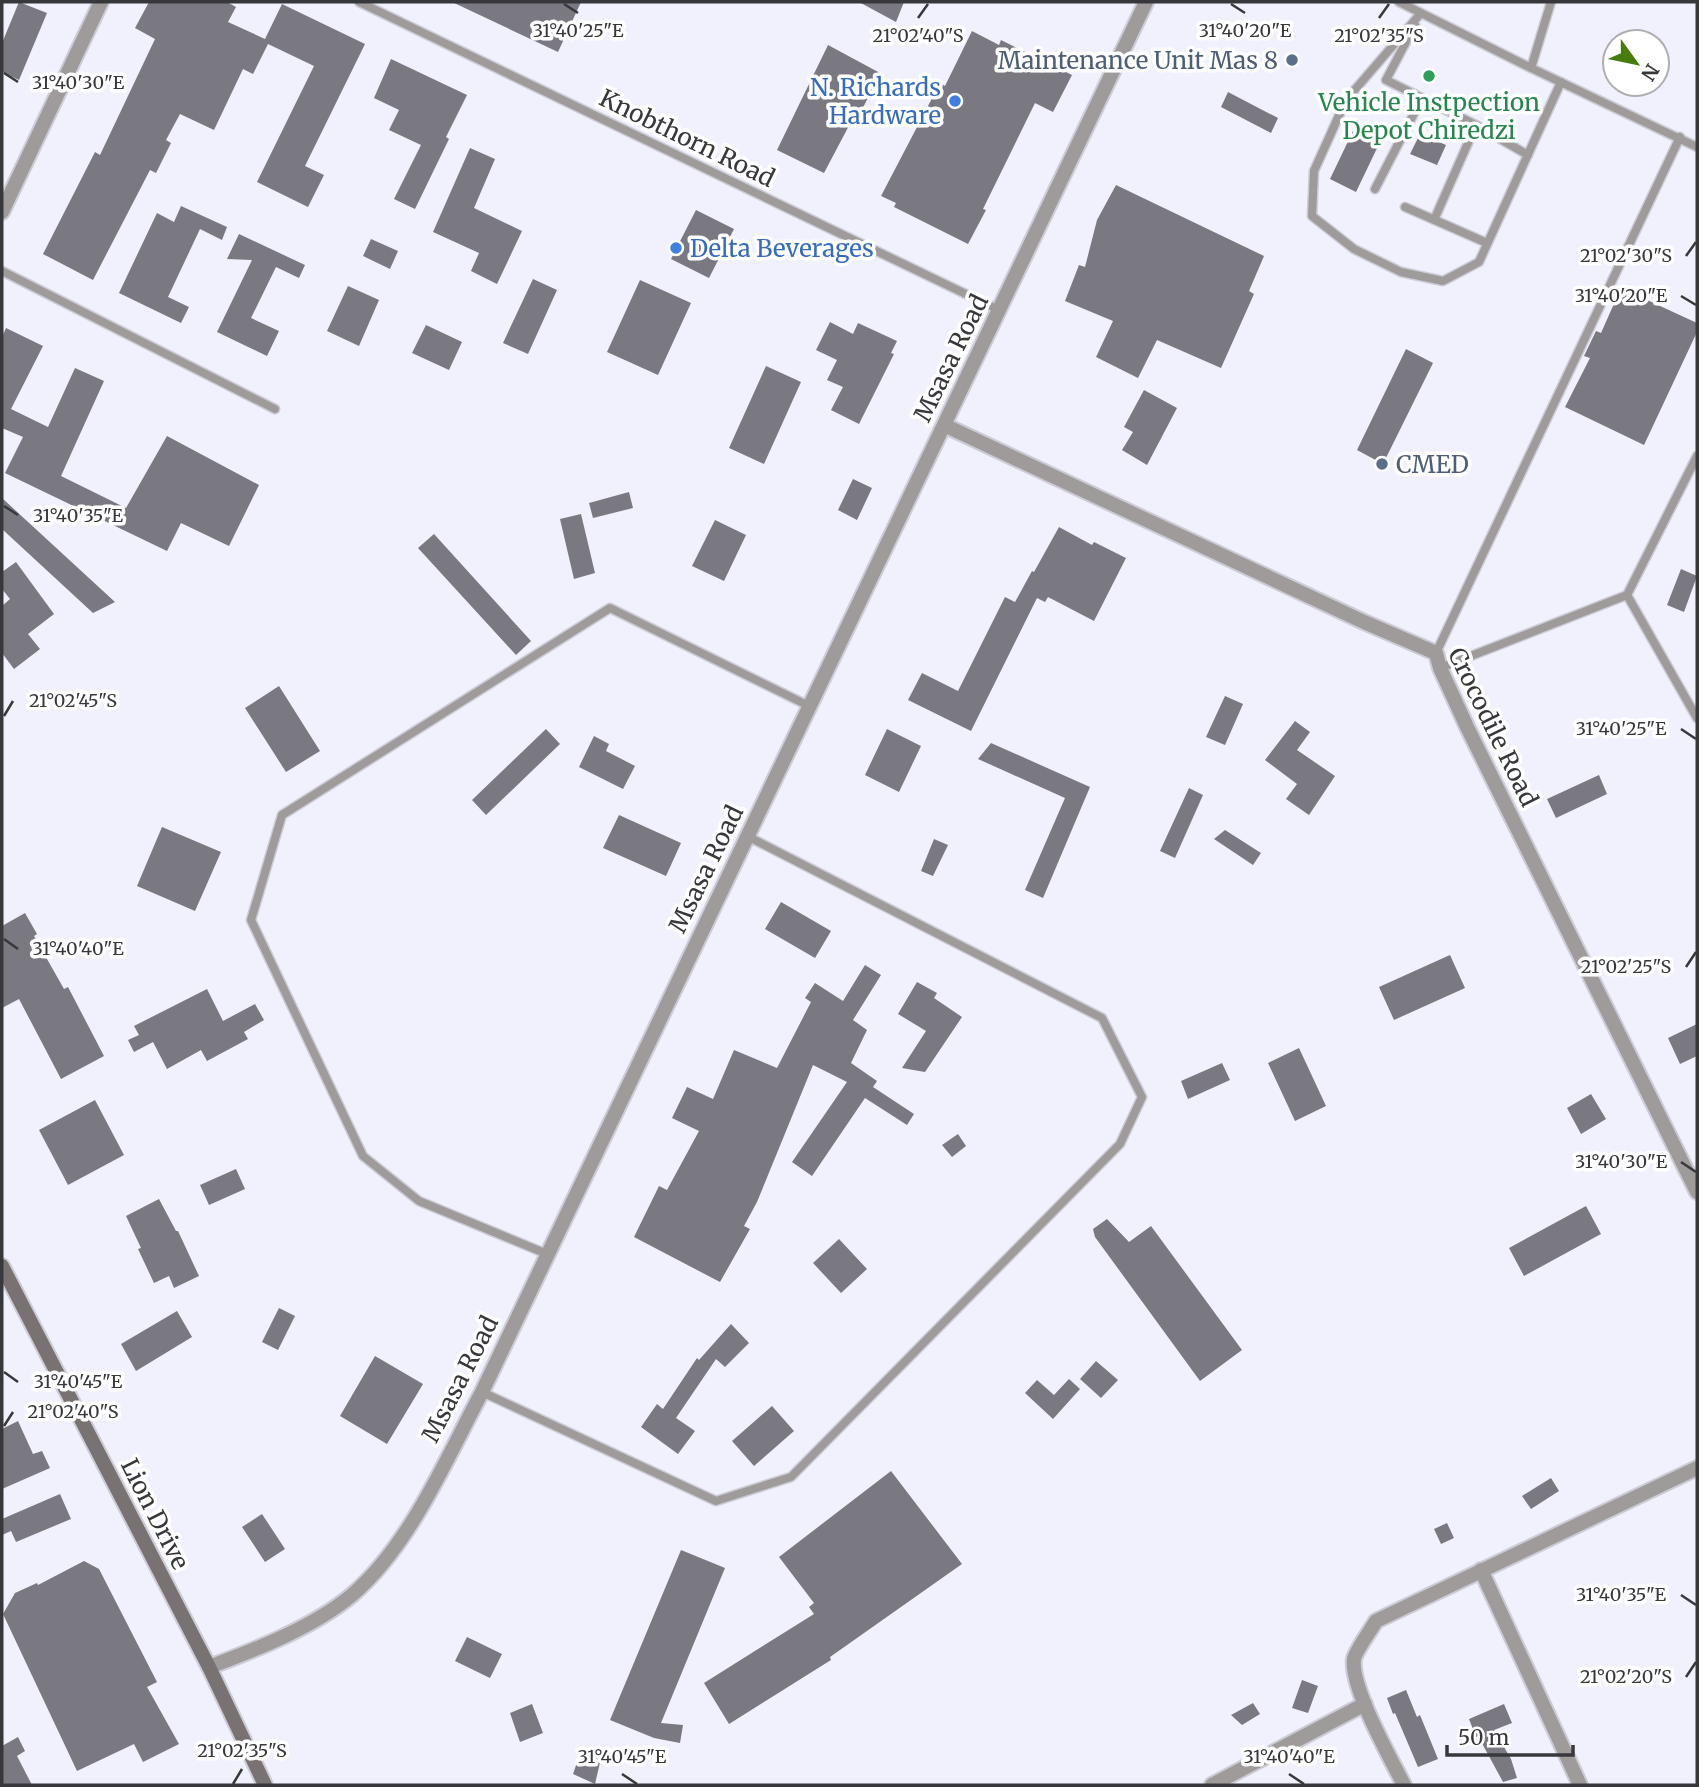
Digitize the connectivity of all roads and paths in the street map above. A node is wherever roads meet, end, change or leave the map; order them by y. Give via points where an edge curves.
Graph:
1 (101, 2) edge
2 (359, 2) edge
3 (1146, 2) edge
4 (1399, 2) edge
5 (1551, 2) edge
6 (1421, 13) junction
7 (1531, 68) junction
8 (1561, 82) junction
9 (1422, 99) junction
10 (1476, 125) junction
11 (1679, 137) junction
12 (1697, 147) edge
13 (1528, 155) junction
14 (1375, 189) dead end
15 (1405, 207) dead end
16 (2, 212) edge
17 (1434, 220) junction
18 (1487, 243) junction
19 (2, 271) edge
20 (999, 310) junction
21 (275, 410) dead end
22 (944, 425) junction
23 (1697, 456) edge
24 (1627, 595) junction
25 (1436, 653) junction
26 (1440, 668) junction
27 (809, 706) junction
28 (1697, 718) edge
29 (747, 836) junction
30 (1696, 1188) edge
31 (548, 1254) junction
32 (2, 1265) edge
33 (482, 1392) junction
34 (1697, 1468) edge
35 (1481, 1570) junction
36 (209, 1667) junction
37 (1365, 1704) junction
38 (265, 1785) edge
39 (1212, 1785) edge
40 (1404, 1785) edge
41 (1580, 1785) edge

1 - 16 street
2 - 20 lane, Knobthorn Road
3 - 20 street, Msasa Road
4 - 6 lane
5 - 7 lane
6 - 7 lane
6 - 9 lane via 1386,80
6 - 18 lane via 1346,100 1314,171 1312,216 1354,249 1401,272 1443,281 1479,262
7 - 8 lane
8 - 11 lane
8 - 13 lane
9 - 10 lane
9 - 14 lane
10 - 13 lane
10 - 17 lane
11 - 12 lane
11 - 25 lane
13 - 18 lane
15 - 17 lane
17 - 18 lane
19 - 21 lane
20 - 22 street, Msasa Road
22 - 25 street, Crocodile Road
22 - 27 street, Msasa Road
23 - 24 lane
24 - 26 lane
24 - 28 lane
25 - 26 street, Crocodile Road
26 - 30 street, Crocodile Road
27 - 29 street, Msasa Road
27 - 31 lane via 611,608 282,815 251,920 363,1156 419,1201
29 - 31 street, Msasa Road
29 - 33 lane via 1102,1018 1142,1097 1120,1144 791,1478 716,1501
31 - 33 street, Msasa Road
32 - 36 street, Lion Drive
33 - 36 street, Msasa Road via 404,1537 379,1568 351,1596 304,1626
34 - 35 street
35 - 37 street via 1376,1622 1354,1658
35 - 41 street
36 - 38 street, Lion Drive
37 - 39 street
37 - 40 street

